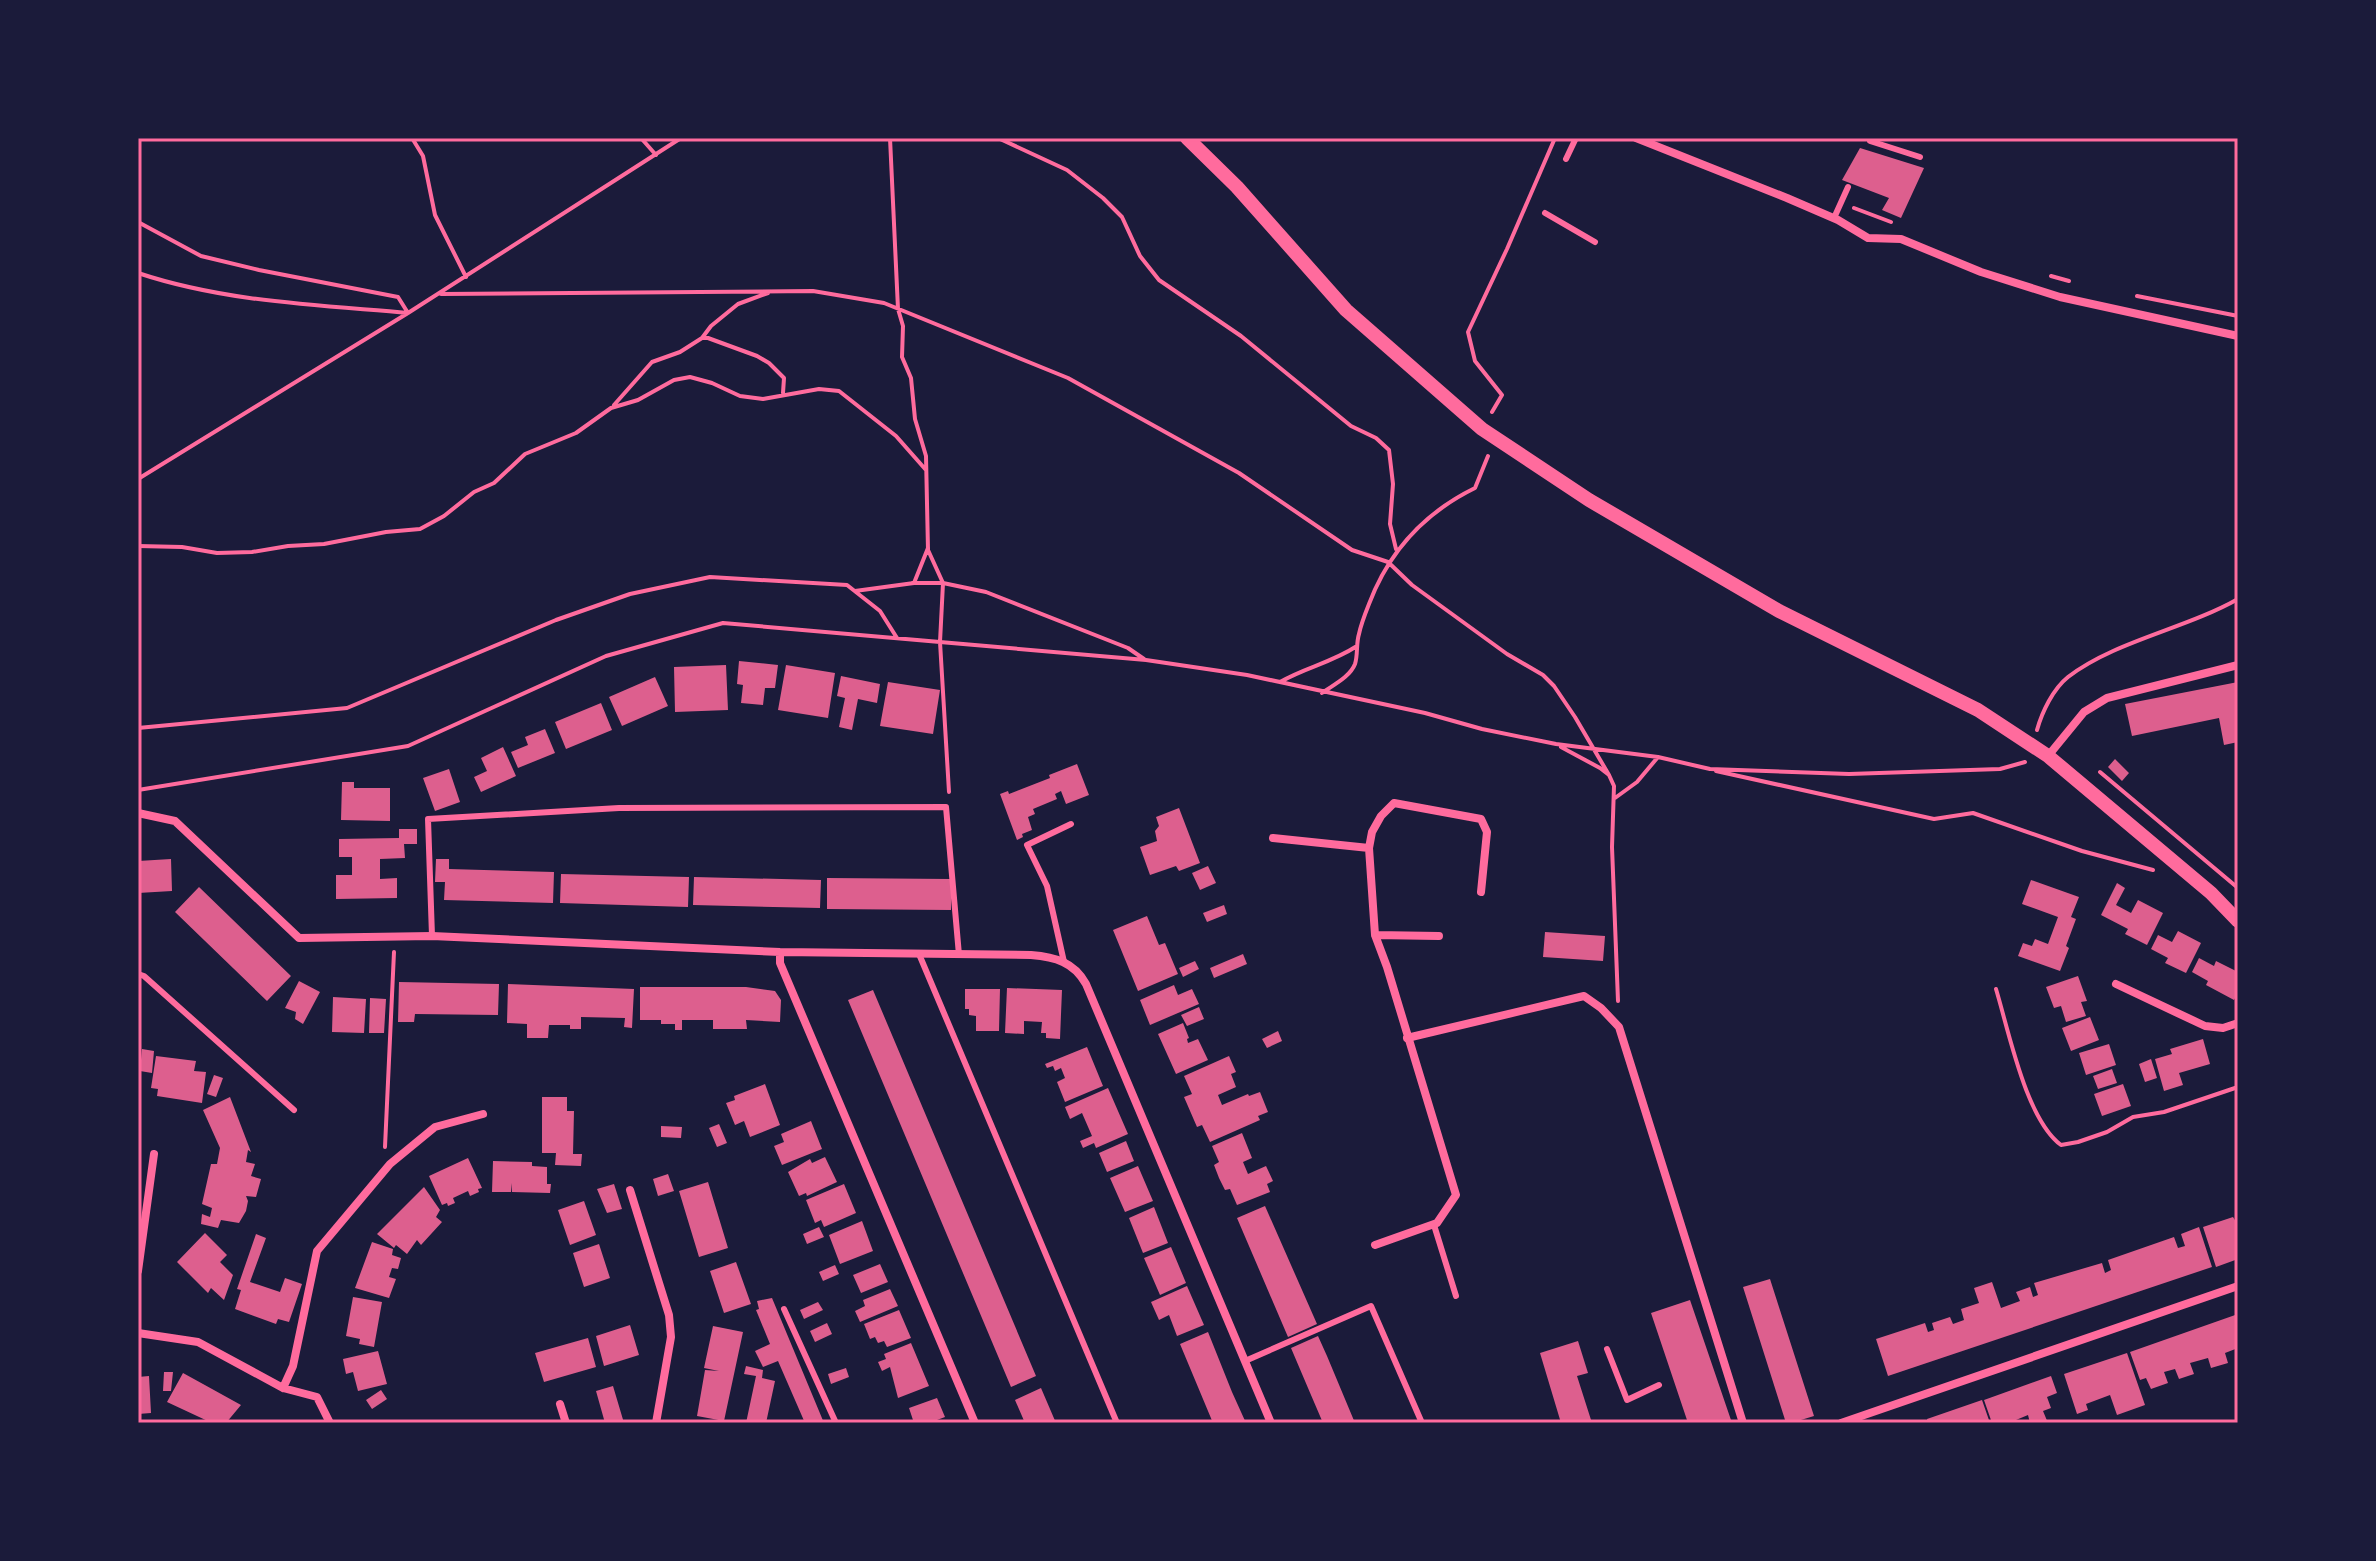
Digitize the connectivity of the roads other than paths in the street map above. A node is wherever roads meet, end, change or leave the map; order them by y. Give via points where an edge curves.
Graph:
1 (1187, 138) edge
2 (1576, 138) edge
3 (1636, 138) edge
4 (1870, 141) dead end
5 (1920, 157) dead end
6 (1566, 159) dead end
7 (1848, 187) dead end
8 (1545, 213) dead end
9 (1834, 218) junction
10 (1595, 242) dead end
11 (2238, 336) edge
12 (2238, 665) edge
13 (2048, 756) junction
14 (138, 813) edge
15 (1071, 824) dead end
16 (1273, 838) dead end
17 (1369, 848) junction
18 (1481, 892) dead end
19 (2238, 921) edge
20 (1375, 935) junction
21 (432, 936) junction
22 (1439, 936) dead end
23 (780, 952) junction
24 (919, 954) junction
25 (959, 955) junction
26 (1064, 962) junction
27 (138, 974) edge
28 (2116, 984) dead end
29 (2238, 1023) edge
30 (1407, 1038) junction
31 (294, 1110) dead end
32 (483, 1114) dead end
33 (154, 1154) dead end
34 (630, 1190) dead end
35 (1434, 1225) junction
36 (1375, 1245) dead end
37 (138, 1271) edge
38 (2238, 1286) edge
39 (1456, 1296) dead end
40 (784, 1309) dead end
41 (138, 1333) edge
42 (1607, 1349) dead end
43 (1245, 1361) junction
44 (1659, 1385) dead end
45 (283, 1388) junction
46 (560, 1404) dead end
47 (330, 1423) edge
48 (566, 1423) edge
49 (656, 1423) edge
50 (836, 1423) edge
51 (975, 1423) edge
52 (1117, 1423) edge
53 (1271, 1423) edge
54 (1422, 1423) edge
55 (1743, 1423) edge
56 (1841, 1423) edge

1 - 13 street via 1346,310 1482,429 1589,500 1779,611 1978,710
2 - 6 lane
3 - 9 street
4 - 5 lane
7 - 9 lane
8 - 10 lane
9 - 11 street via 1868,238 1901,239 2035,290
12 - 13 street via 2107,698 2084,712
13 - 19 street
14 - 21 street via 175,821 299,938
15 - 26 lane via 1027,845 1047,886
16 - 17 street
17 - 18 street via 1372,832 1394,803 1481,819 1487,832
17 - 20 street
20 - 22 street
20 - 30 street
21 - 23 street
21 - 25 lane via 428,819 619,808 946,807
23 - 24 street
23 - 51 street via 809,1034
24 - 25 street
24 - 52 lane
25 - 26 street via 1031,955
26 - 43 street via 1086,984
27 - 31 lane
28 - 29 street via 2205,1026
30 - 35 street via 1456,1195
30 - 55 street via 1584,996 1619,1027
32 - 45 street via 435,1127 384,1171 317,1251 293,1366
33 - 37 street
34 - 49 street via 669,1315 671,1337
35 - 36 street
35 - 39 lane
38 - 56 street
40 - 50 lane
41 - 45 street via 198,1342
42 - 44 lane via 1627,1400
43 - 53 street
43 - 54 lane via 1371,1306
45 - 47 street via 317,1397
46 - 48 street

